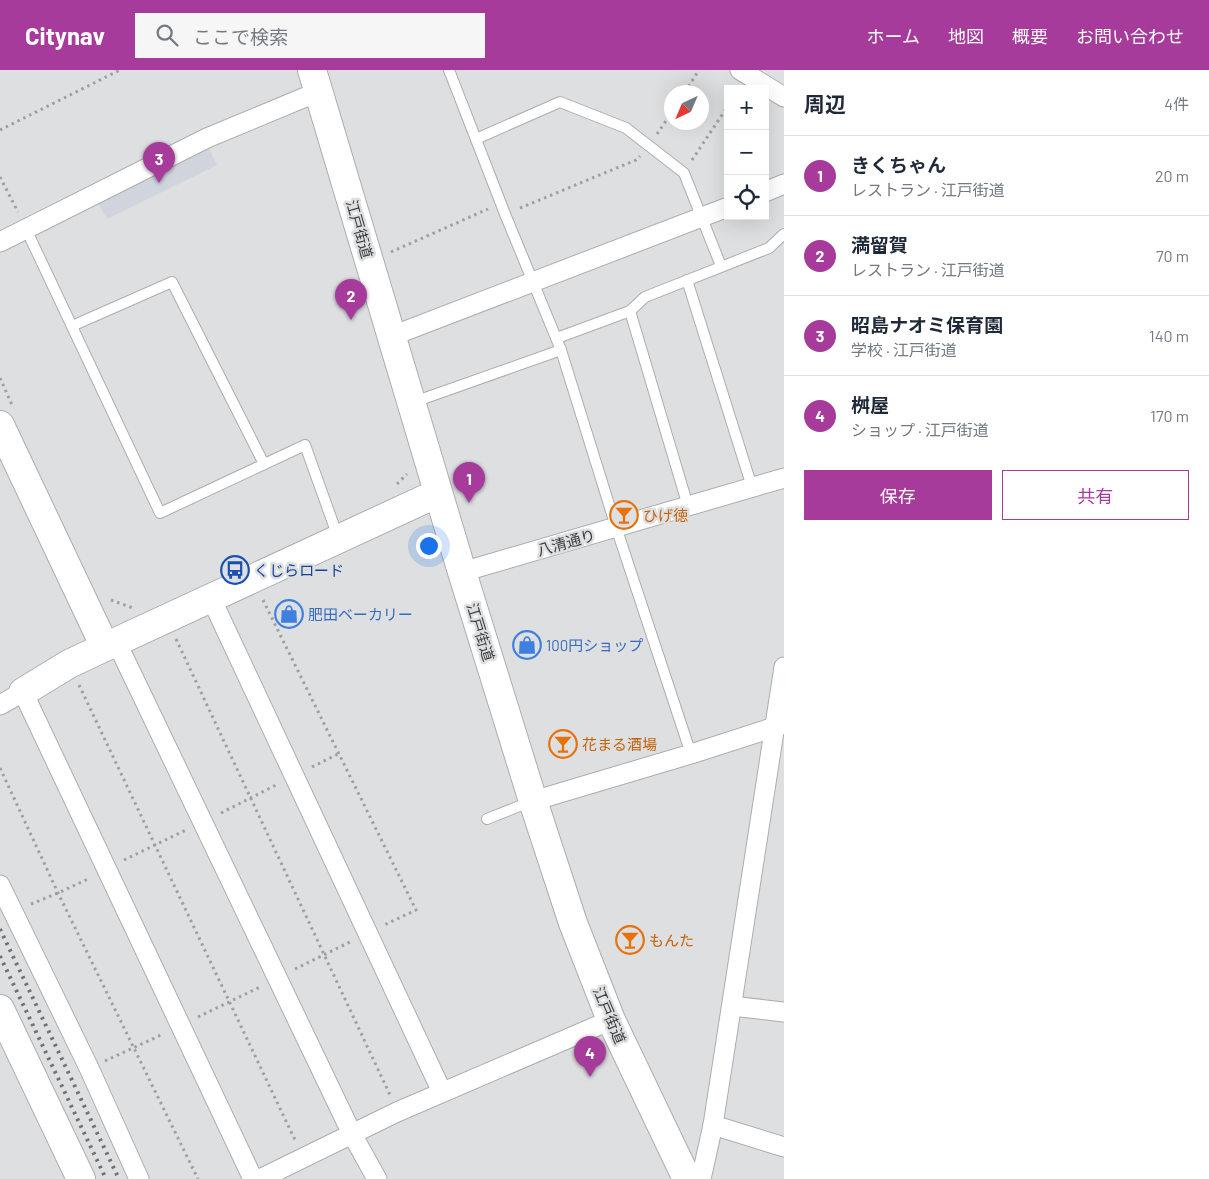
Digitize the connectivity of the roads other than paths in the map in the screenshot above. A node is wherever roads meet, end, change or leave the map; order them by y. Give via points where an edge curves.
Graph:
1 (450, 70) edge
2 (740, 70) edge
3 (316, 81) edge
4 (784, 97) edge
5 (476, 139) junction
6 (784, 184) edge
7 (769, 190) edge
8 (724, 209) edge
9 (703, 217) junction
10 (26, 229) junction
11 (784, 234) edge
12 (0, 242) edge
13 (721, 266) junction
14 (687, 280) junction
15 (534, 282) junction
16 (630, 310) junction
17 (72, 326) junction
18 (392, 336) junction
19 (557, 338) junction
20 (561, 350) junction
21 (411, 403) junction
22 (0, 425) edge
23 (264, 464) junction
24 (784, 478) edge
25 (752, 487) junction
26 (438, 493) junction
27 (688, 506) junction
28 (616, 527) junction
29 (339, 539) junction
30 (462, 572) junction
31 (211, 598) junction
32 (111, 644) junction
33 (784, 667) edge
34 (23, 692) junction
35 (0, 705) edge
36 (779, 726) edge
37 (691, 754) junction
38 (533, 801) junction
39 (487, 818) dead end
40 (0, 885) edge
41 (732, 1006) junction
42 (0, 1009) edge
43 (784, 1012) edge
44 (611, 1020) junction
45 (6, 1038) edge
46 (442, 1092) junction
47 (713, 1125) junction
48 (352, 1134) junction
49 (784, 1147) edge
50 (81, 1179) edge
51 (139, 1179) edge
52 (253, 1179) edge
53 (260, 1179) edge
54 (376, 1179) edge
55 (687, 1179) edge
56 (701, 1179) edge

1 - 5 lane
2 - 4 street
3 - 10 street
3 - 18 main road, 江戸街道
5 - 9 lane via 560,102 626,128 684,173
5 - 15 lane
6 - 7 street
8 - 9 street
9 - 13 lane
9 - 15 street
10 - 12 street
10 - 17 lane
11 - 13 lane via 769,248
13 - 14 lane
14 - 16 lane via 645,297
14 - 25 lane
15 - 18 street
15 - 19 lane
16 - 19 lane
16 - 27 lane
17 - 23 lane via 172,282
17 - 23 lane via 160,513
18 - 21 main road, 江戸街道
19 - 20 lane
20 - 21 lane
20 - 28 lane
21 - 26 main road, 江戸街道
22 - 32 main road
23 - 29 lane via 305,445
24 - 25 street, 八清通り
25 - 27 street, 八清通り
26 - 29 main road
26 - 30 main road, 江戸街道
27 - 28 street, 八清通り
28 - 30 street, 八清通り
28 - 37 lane
29 - 31 main road
30 - 38 main road, 江戸街道
31 - 32 main road
31 - 46 street
32 - 34 main road via 69,664
32 - 48 street via 202,822
33 - 36 street
34 - 35 street
34 - 52 street
36 - 37 street
36 - 41 street
37 - 38 street
38 - 39 lane
38 - 44 main road, 江戸街道 via 573,923
40 - 51 street
41 - 43 street
41 - 47 street
42 - 45 main road
44 - 46 street
44 - 55 main road, 江戸街道
45 - 50 main road
46 - 48 street
47 - 49 street
47 - 56 street
48 - 53 street
48 - 54 street

